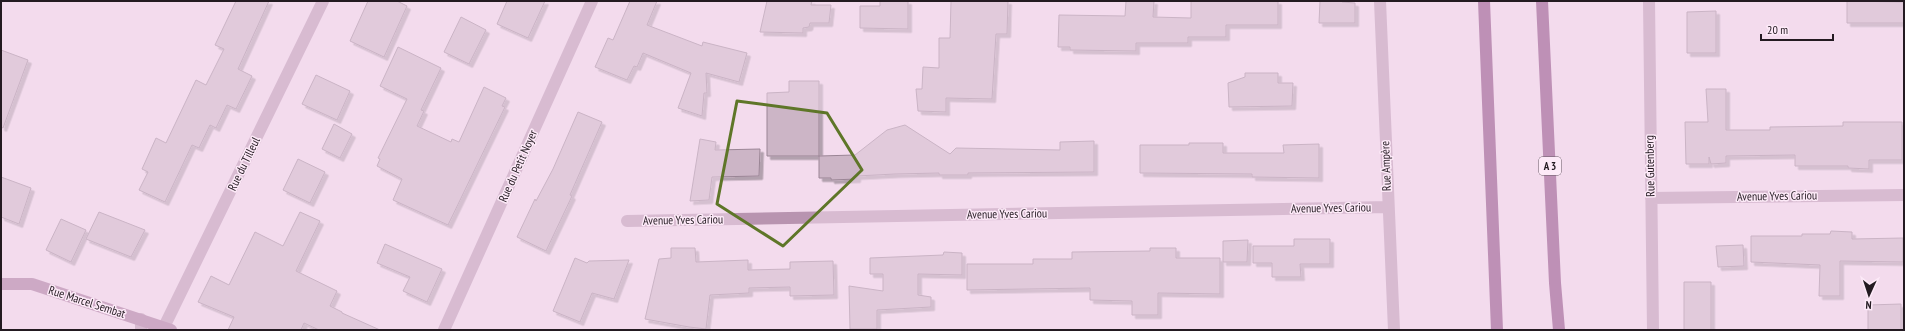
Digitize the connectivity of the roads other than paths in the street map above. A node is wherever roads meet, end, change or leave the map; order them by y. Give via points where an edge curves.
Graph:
1 (323, 1) edge
2 (592, 1) edge
3 (1380, 1) edge
4 (1484, 1) edge
5 (1542, 1) edge
6 (1649, 1) edge
7 (1904, 194) edge
8 (1651, 198) junction
9 (1388, 207) junction
10 (627, 221) dead end
11 (1, 284) edge
12 (141, 325) edge
13 (168, 329) edge
14 (444, 330) edge
15 (1394, 330) edge
16 (1497, 330) edge
17 (1559, 330) edge
18 (1653, 330) edge

1 - 13 street, Rue du Tilleul
2 - 14 street, Rue du Petit Noyer
3 - 9 street, Rue Ampère
4 - 16 highway
5 - 17 highway, A 3
6 - 8 street, Rue Gutenberg
7 - 8 street, Avenue Yves Cariou
8 - 18 street, Rue Gutenberg
9 - 10 street, Avenue Yves Cariou
9 - 15 street, Rue Ampère
11 - 12 street, Rue Marcel Sembat via 32,284
12 - 13 street, Rue Marcel Sembat

